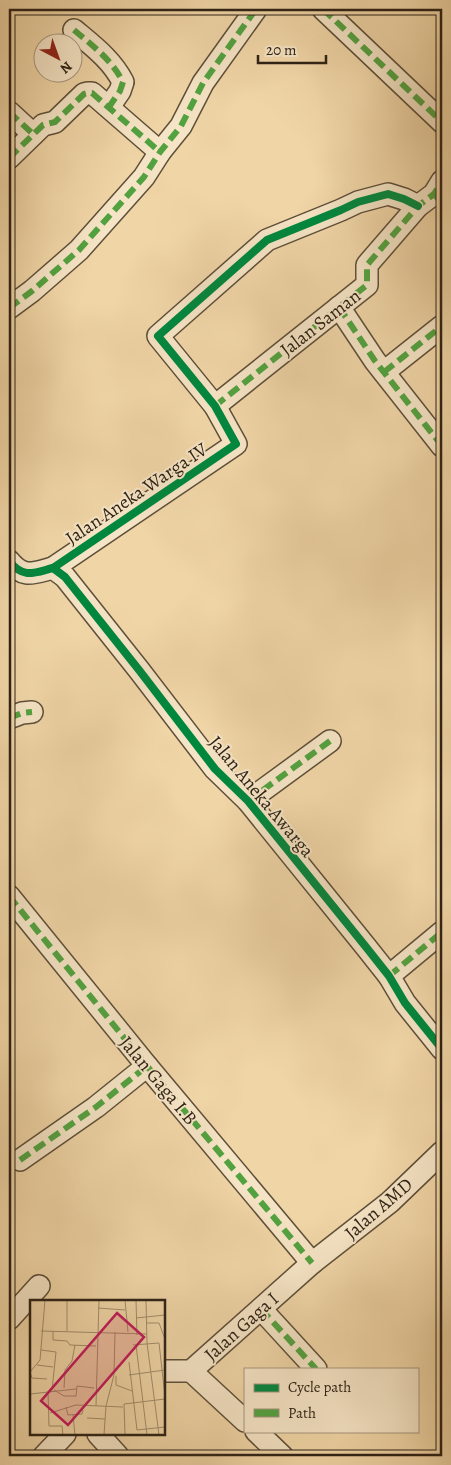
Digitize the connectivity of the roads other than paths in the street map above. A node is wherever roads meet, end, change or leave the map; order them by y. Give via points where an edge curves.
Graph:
1 (256, 9) edge
2 (323, 9) edge
3 (74, 30) dead end
4 (109, 107) junction
5 (9, 112) edge
6 (442, 122) edge
7 (33, 134) junction
8 (160, 152) junction
9 (9, 158) edge
10 (434, 196) edge
11 (339, 307) junction
12 (9, 308) edge
13 (442, 326) edge
14 (384, 372) junction
15 (215, 406) junction
16 (442, 446) edge
17 (10, 565) edge
18 (53, 568) junction
19 (32, 712) dead end
20 (9, 718) edge
21 (330, 741) dead end
22 (248, 801) junction
23 (9, 896) edge
24 (442, 932) edge
25 (389, 976) junction
26 (442, 1049) edge
27 (147, 1066) junction
28 (442, 1152) edge
29 (20, 1160) dead end
30 (312, 1263) junction
31 (39, 1286) dead end
32 (260, 1309) junction
33 (9, 1319) edge
34 (315, 1368) edge
35 (165, 1371) edge
36 (191, 1371) junction
37 (244, 1420) edge
38 (257, 1432) edge
39 (64, 1435) edge
40 (99, 1435) edge
41 (44, 1456) edge
42 (118, 1456) edge
43 (282, 1456) edge

1 - 8 street via 203,83 181,126
2 - 6 street
3 - 4 street via 106,57 123,82
4 - 7 street via 92,93 84,94 55,122 43,125
4 - 8 street
5 - 7 street
7 - 9 street
8 - 12 street via 144,177 79,250
10 - 11 street, Jalan Saman via 367,265 367,285
10 - 15 street via 404,198 388,194 358,202 267,240 158,336
11 - 14 street
11 - 15 street, Jalan Saman
13 - 14 street
14 - 16 street
15 - 18 street, Jalan Aneka Warga IV via 236,444
17 - 18 street via 24,573
18 - 22 street, Jalan Aneka Awarga via 71,584 215,769
19 - 20 street
21 - 22 street
22 - 25 street, Jalan Aneka Awarga
23 - 27 street, Jalan Gaga I.B
24 - 25 street
25 - 26 street, Jalan Aneka Awarga via 405,1003
27 - 29 street via 96,1107
27 - 30 street, Jalan Gaga I.B
28 - 30 street, Jalan AMD via 390,1202
30 - 32 street, Jalan Gaga I
31 - 33 street
32 - 34 street
32 - 36 street, Jalan Gaga I
35 - 36 street, Jalan Gaga I
36 - 37 street
38 - 43 street
39 - 41 street
40 - 42 street

